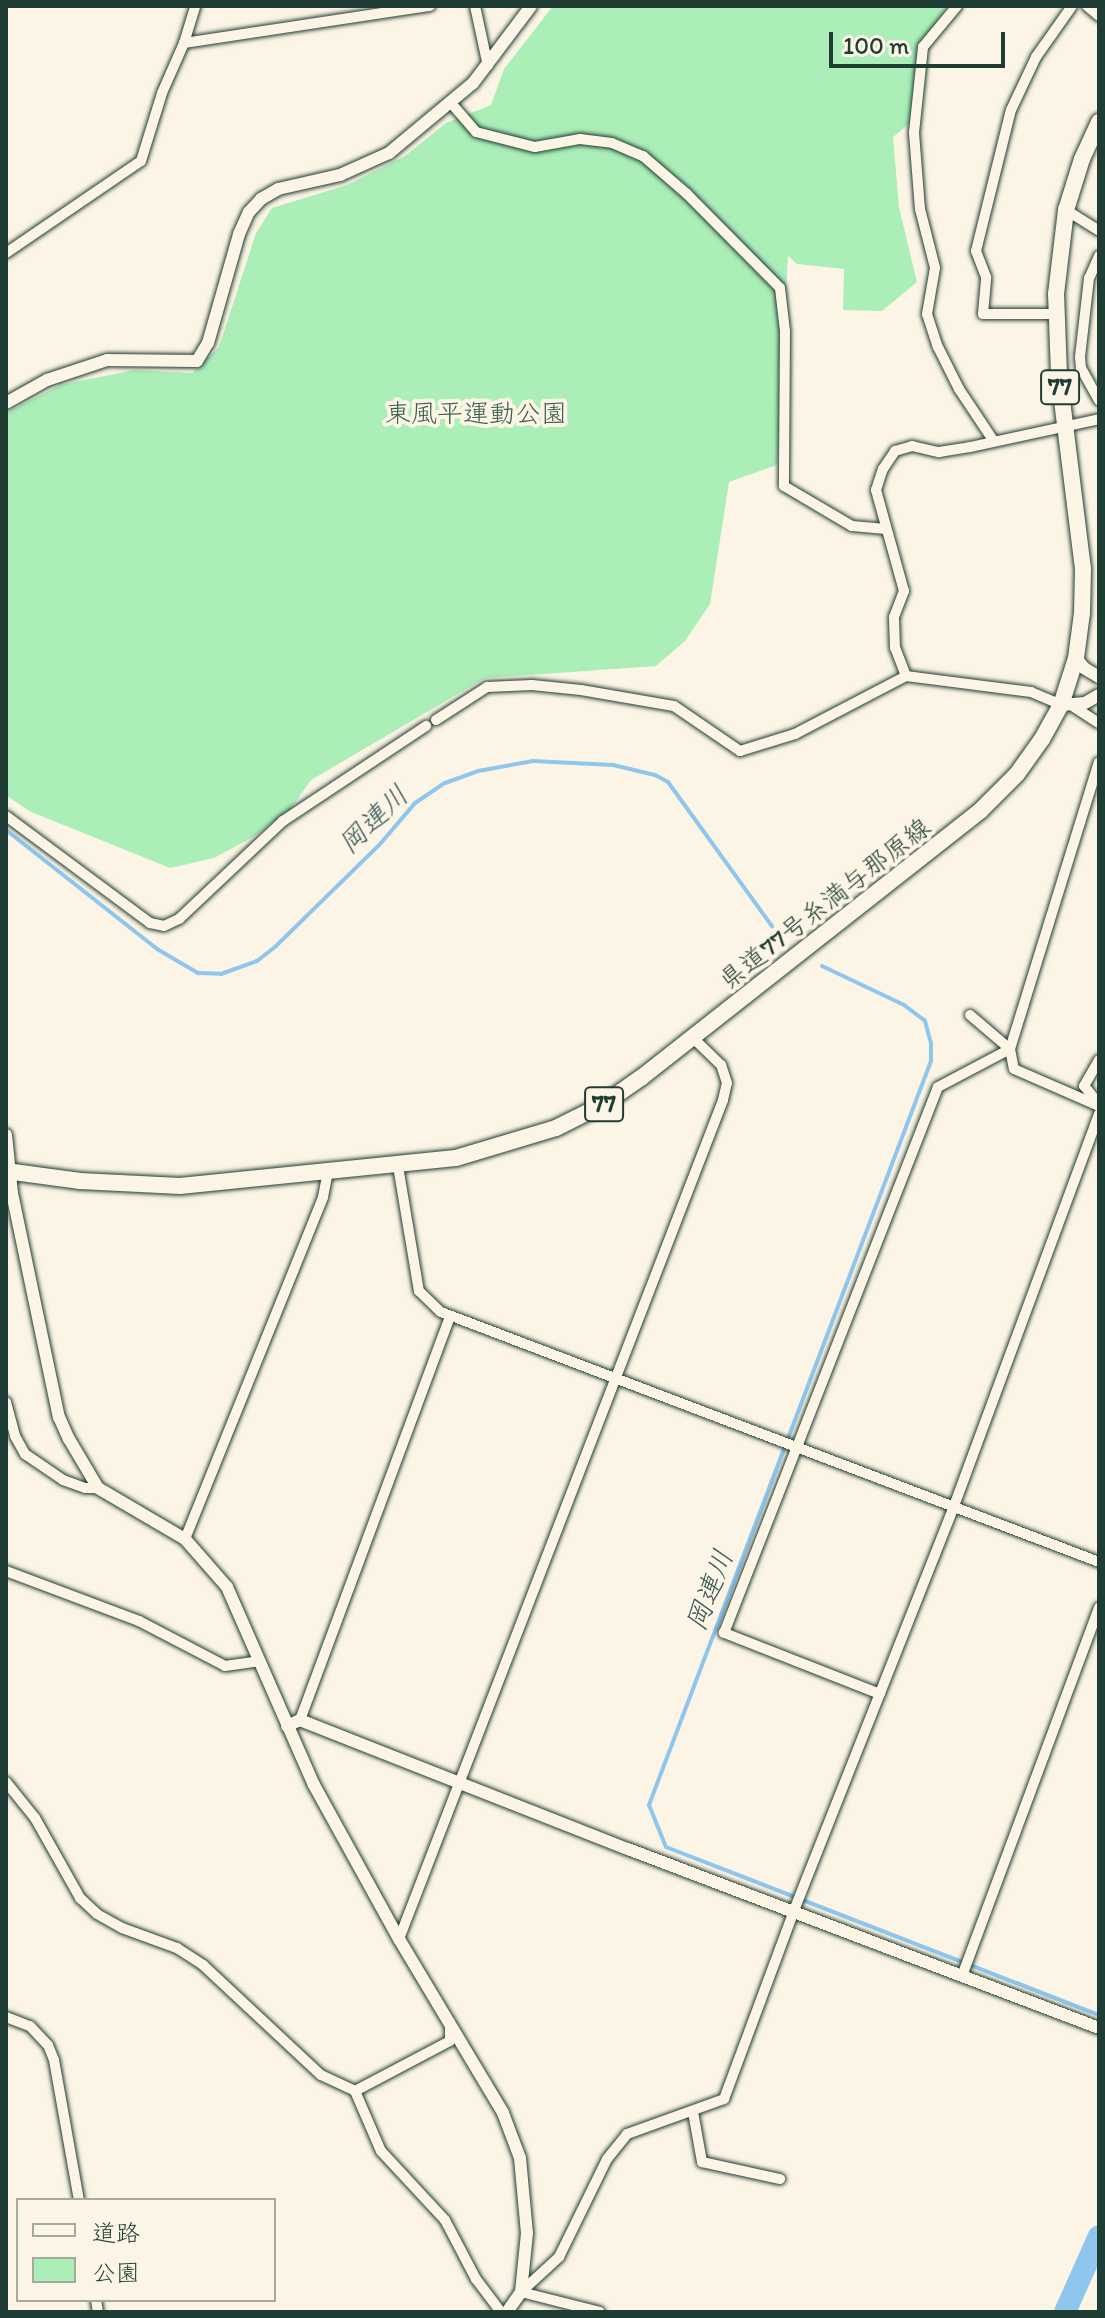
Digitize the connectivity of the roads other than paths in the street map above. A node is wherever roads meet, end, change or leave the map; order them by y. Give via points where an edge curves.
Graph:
1 (195, 6) edge
2 (430, 6) edge
3 (475, 6) edge
4 (531, 6) edge
5 (957, 6) edge
6 (1072, 6) edge
7 (1087, 6) edge
8 (1099, 16) edge
9 (184, 43) junction
10 (488, 66) junction
11 (451, 103) junction
12 (1099, 122) edge
13 (1066, 210) junction
14 (1099, 231) edge
15 (6, 253) edge
16 (1099, 256) edge
17 (1056, 314) junction
18 (1099, 400) edge
19 (6, 403) edge
20 (1099, 419) edge
21 (1065, 428) junction
22 (993, 440) junction
23 (886, 529) junction
24 (1076, 658) junction
25 (906, 676) junction
26 (1099, 677) edge
27 (1099, 695) edge
28 (1066, 705) junction
29 (436, 720) dead end
30 (1099, 723) edge
31 (426, 726) dead end
32 (1099, 762) edge
33 (6, 816) edge
34 (970, 1015) dead end
35 (693, 1038) junction
36 (1010, 1049) junction
37 (1099, 1060) edge
38 (1099, 1105) edge
39 (1099, 1114) edge
40 (6, 1135) edge
41 (398, 1166) junction
42 (8, 1172) edge
43 (328, 1172) junction
44 (450, 1316) junction
45 (615, 1378) junction
46 (6, 1402) edge
47 (797, 1447) junction
48 (98, 1488) junction
49 (954, 1506) junction
50 (185, 1539) junction
51 (1099, 1562) edge
52 (6, 1571) edge
53 (1099, 1608) edge
54 (259, 1661) junction
55 (880, 1694) junction
56 (300, 1720) junction
57 (287, 1726) junction
58 (6, 1782) edge
59 (459, 1784) junction
60 (793, 1913) junction
61 (399, 1939) junction
62 (962, 1976) junction
63 (6, 2017) edge
64 (451, 2021) junction
65 (1099, 2028) edge
66 (355, 2091) junction
67 (693, 2112) junction
68 (780, 2179) dead end
69 (79, 2198) edge
70 (521, 2292) junction
71 (504, 2312) edge
72 (600, 2312) edge

1 - 9 street
2 - 9 street
3 - 10 street
4 - 10 street
5 - 22 street via 923,47 914,133 920,209 935,268 927,314 959,389
6 - 17 street via 1036,57 1011,110 976,251 986,277 983,314
7 - 8 street
9 - 15 street via 141,161
10 - 11 street
11 - 19 street via 389,153 364,166 278,189 261,199 239,234 208,343 197,361 107,360 59,375
11 - 23 street via 476,132 535,147 580,139 612,143 643,156 687,194 780,288 785,331 784,486 852,526
12 - 13 main road, 県道77号糸満与那原線 / 77
13 - 14 street
13 - 17 main road, 県道77号糸満与那原線 / 77 via 1058,251
16 - 18 street via 1089,278 1080,357
17 - 21 main road, 県道77号糸満与那原線 / 77
20 - 21 street
21 - 22 street
21 - 24 main road, 県道77号糸満与那原線 / 77 via 1083,569
22 - 23 street via 939,452 912,446 895,451 876,490
23 - 25 street via 904,591 894,617 895,648
24 - 26 street
24 - 28 main road, 県道77号糸満与那原線 / 77
25 - 28 street via 1031,692
25 - 29 street via 795,734 740,751 674,706 532,685 487,687
27 - 28 street
28 - 30 street
28 - 35 main road, 県道77号糸満与那原線 / 77 via 1017,774 980,811
31 - 33 street via 283,821 179,919 164,926 150,923
32 - 36 street
34 - 36 street
35 - 41 main road, 県道77号糸満与那原線 / 77 via 602,1105 556,1128 456,1158
35 - 45 street via 721,1065 725,1092
36 - 38 street via 1014,1069
36 - 47 street via 938,1087
37 - 38 street via 1084,1086
39 - 49 street
40 - 42 street
41 - 43 main road, 県道77号糸満与那原線 / 77
41 - 44 street via 419,1291
42 - 43 main road, 県道77号糸満与那原線 / 77 via 180,1186
42 - 48 street via 59,1417
43 - 50 street via 323,1197
44 - 45 street
44 - 56 street
45 - 47 street
45 - 59 street
46 - 48 street via 25,1454 63,1480
47 - 49 street
47 - 55 street via 724,1633
48 - 50 street
49 - 51 street
49 - 55 street
50 - 54 street via 227,1587
52 - 54 street via 139,1621 225,1666
53 - 62 street
54 - 57 street
55 - 60 street
56 - 57 street
56 - 59 street
57 - 61 street
58 - 66 street via 35,1818 80,1898 97,1914 177,1948 203,1965 321,2075
59 - 60 street
59 - 61 street
60 - 62 street
60 - 67 street via 724,2099
61 - 64 street
62 - 65 street
63 - 69 street via 30,2026 48,2045
64 - 66 street via 450,2041
64 - 70 street via 503,2113 520,2158 527,2233
66 - 71 street via 381,2151 445,2220 476,2279
67 - 68 street via 702,2162
67 - 70 street via 627,2134 607,2159 559,2257
70 - 71 street
70 - 72 street

